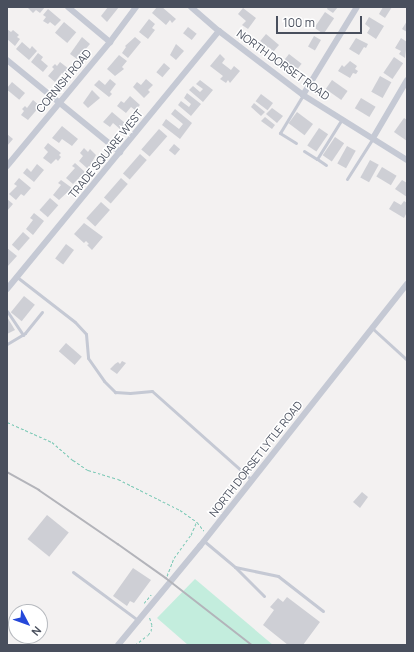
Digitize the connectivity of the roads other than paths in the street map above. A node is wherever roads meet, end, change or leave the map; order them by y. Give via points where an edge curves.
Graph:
1 (68, 7) edge
2 (136, 7) edge
3 (190, 7) edge
4 (357, 7) edge
5 (219, 31) junction
6 (110, 42) junction
7 (7, 60) edge
8 (407, 80) edge
9 (303, 95) junction
10 (58, 103) junction
11 (342, 119) junction
12 (373, 138) junction
13 (296, 143) dead end
14 (304, 151) dead end
15 (120, 152) junction
16 (317, 159) junction
17 (407, 160) edge
18 (326, 164) dead end
19 (7, 166) edge
20 (347, 180) dead end
21 (17, 277) junction
22 (407, 284) edge
23 (7, 289) edge
24 (7, 311) edge
25 (42, 312) dead end
26 (372, 328) junction
27 (22, 335) junction
28 (7, 344) edge
29 (407, 360) edge
30 (252, 480) junction
31 (206, 538) junction
32 (235, 567) junction
33 (73, 572) dead end
34 (264, 596) dead end
35 (323, 611) dead end
36 (139, 621) junction
37 (118, 645) edge

1 - 6 street
2 - 6 street, CORNISH ROAD
3 - 5 street, NORTH DORSET ROAD
4 - 9 street
5 - 9 street, NORTH DORSET ROAD
5 - 15 street, TRADE SQUARE WEST
6 - 10 street, CORNISH ROAD
7 - 10 street
8 - 12 street
9 - 11 street, NORTH DORSET ROAD
9 - 13 lane via 280,133
10 - 15 street
10 - 19 street, CORNISH ROAD
11 - 12 street, NORTH DORSET ROAD
11 - 16 lane
12 - 17 street, NORTH DORSET ROAD
12 - 20 lane
14 - 16 lane
15 - 21 street, TRADE SQUARE WEST
16 - 18 lane
21 - 23 street, TRADE SQUARE WEST
21 - 30 lane via 75,322 86,334 88,358 115,392 152,391
22 - 26 street, NORTH DORSET LYTLE ROAD
24 - 27 lane
25 - 27 lane
26 - 29 lane
26 - 30 street, NORTH DORSET LYTLE ROAD
27 - 28 lane
30 - 31 street, NORTH DORSET LYTLE ROAD
31 - 32 lane
31 - 36 street, NORTH DORSET LYTLE ROAD
32 - 34 lane
32 - 35 lane via 278,576
33 - 36 lane
36 - 37 street, NORTH DORSET LYTLE ROAD

